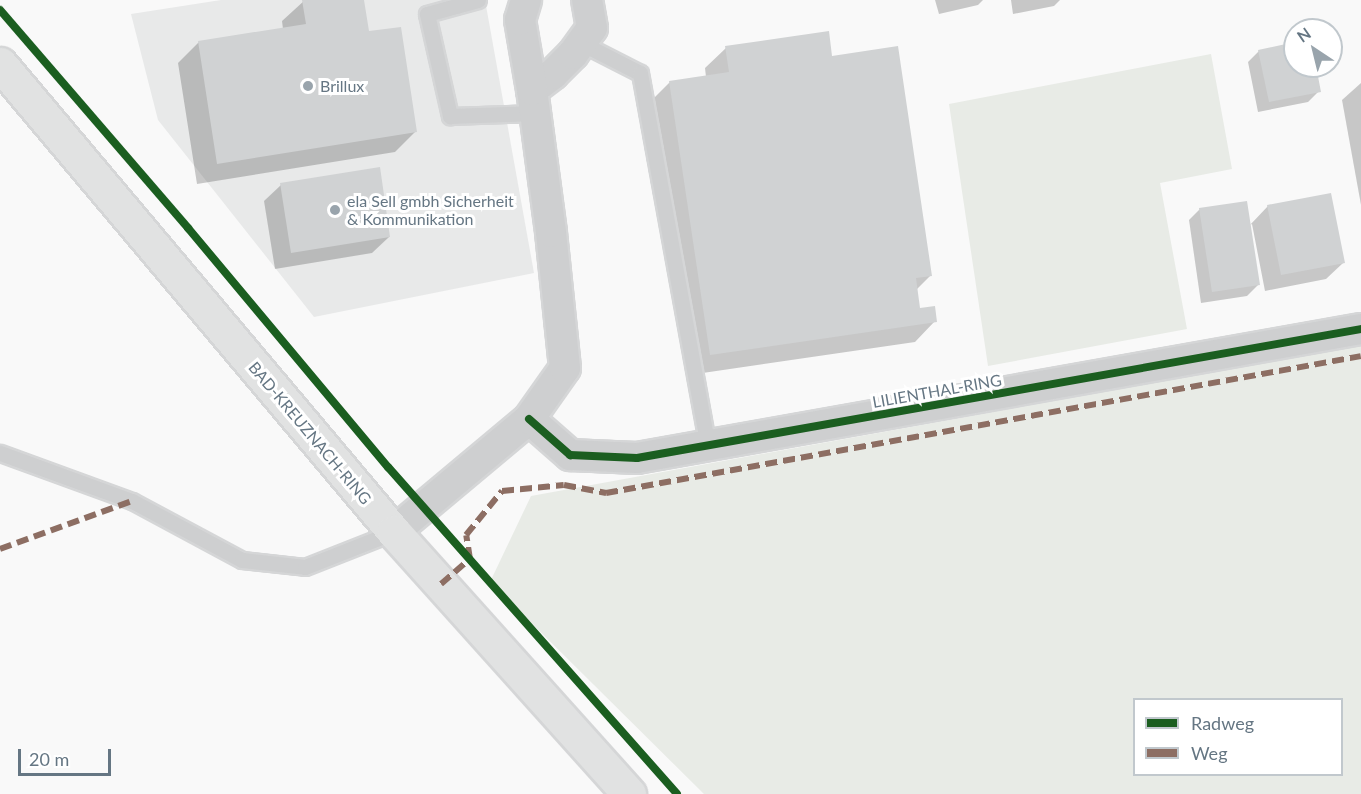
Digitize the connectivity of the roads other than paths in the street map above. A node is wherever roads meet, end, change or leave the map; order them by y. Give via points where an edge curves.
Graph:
1 (478, 0) edge
2 (526, 0) edge
3 (587, 0) edge
4 (581, 43) junction
5 (0, 64) edge
6 (534, 101) junction
7 (1361, 329) edge
8 (529, 419) junction
9 (708, 446) junction
10 (0, 453) edge
11 (394, 532) junction
12 (630, 794) edge

1 - 6 lane via 427,14 450,116
2 - 6 street via 520,20
3 - 4 street via 592,28
4 - 6 street
4 - 9 lane via 640,73
5 - 11 main road, BAD-KREUZNACH-RING
6 - 8 street via 565,368
7 - 9 street, LILIENTHAL-RING
8 - 9 street, LILIENTHAL-RING via 570,455 637,458
8 - 11 street
10 - 11 lane via 132,501 242,560 305,567
11 - 12 main road, BAD-KREUZNACH-RING

